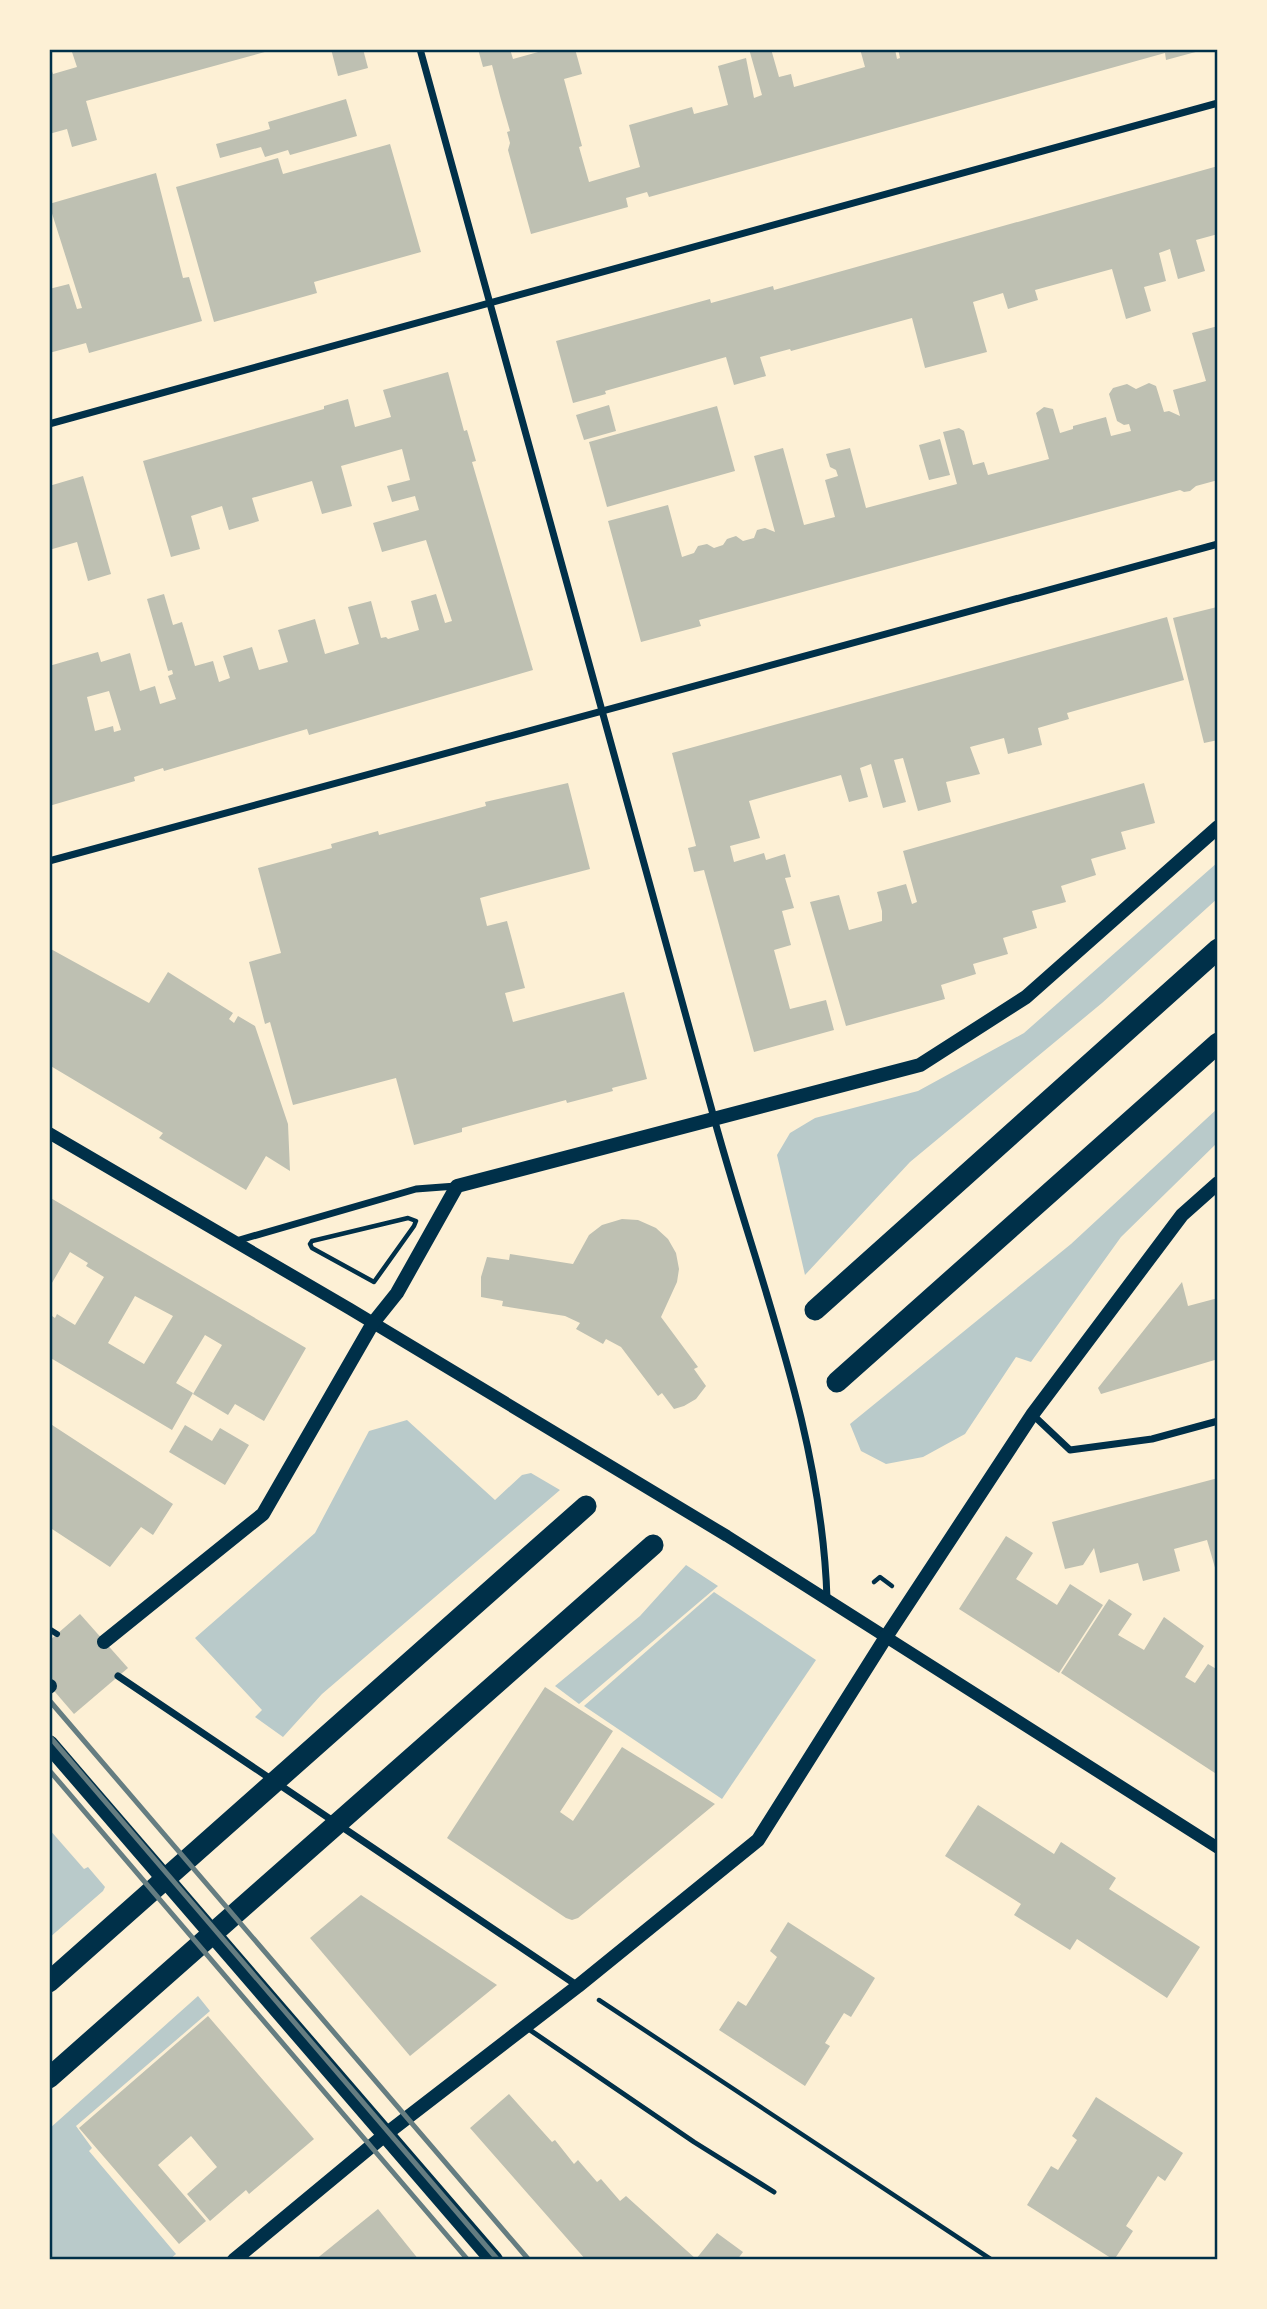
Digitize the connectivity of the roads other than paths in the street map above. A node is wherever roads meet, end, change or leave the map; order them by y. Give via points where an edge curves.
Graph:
1 (419, 49) edge
2 (1218, 103) edge
3 (491, 303) junction
4 (49, 424) edge
5 (1218, 544) edge
6 (603, 712) junction
7 (1218, 827) edge
8 (49, 861) edge
9 (1218, 949) edge
10 (1218, 1043) edge
11 (715, 1120) junction
12 (49, 1133) edge
13 (1218, 1182) edge
14 (457, 1186) junction
15 (236, 1241) junction
16 (815, 1310) dead end
17 (373, 1323) junction
18 (837, 1382) dead end
19 (1032, 1415) junction
20 (1218, 1421) edge
21 (586, 1506) dead end
22 (653, 1545) dead end
23 (828, 1600) junction
24 (49, 1629) edge
25 (57, 1634) dead end
26 (886, 1637) junction
27 (104, 1642) dead end
28 (118, 1676) dead end
29 (49, 1744) edge
30 (1218, 1847) edge
31 (49, 1982) edge
32 (578, 1986) junction
33 (525, 2026) junction
34 (49, 2078) edge
35 (386, 2134) junction
36 (774, 2192) dead end
37 (234, 2260) edge
38 (494, 2260) edge

1 - 3 street
2 - 3 street
3 - 4 street
3 - 6 street
5 - 6 street
6 - 8 street
6 - 11 street
7 - 11 main road via 1026,997 920,1065
9 - 16 highway
10 - 18 highway
11 - 14 main road
11 - 23 street via 813,1464
12 - 15 street
13 - 19 main road via 1182,1214
14 - 15 street via 415,1189
14 - 17 main road via 397,1293
15 - 17 street
17 - 23 street
17 - 27 main road via 263,1514
19 - 20 street via 1070,1450 1152,1439
19 - 26 main road
21 - 31 highway
22 - 34 highway
23 - 26 street
24 - 25 street
26 - 30 street
26 - 32 main road via 758,1840
28 - 32 street
29 - 35 main road
32 - 33 main road
33 - 35 main road
33 - 36 lane
35 - 37 main road
35 - 38 main road

